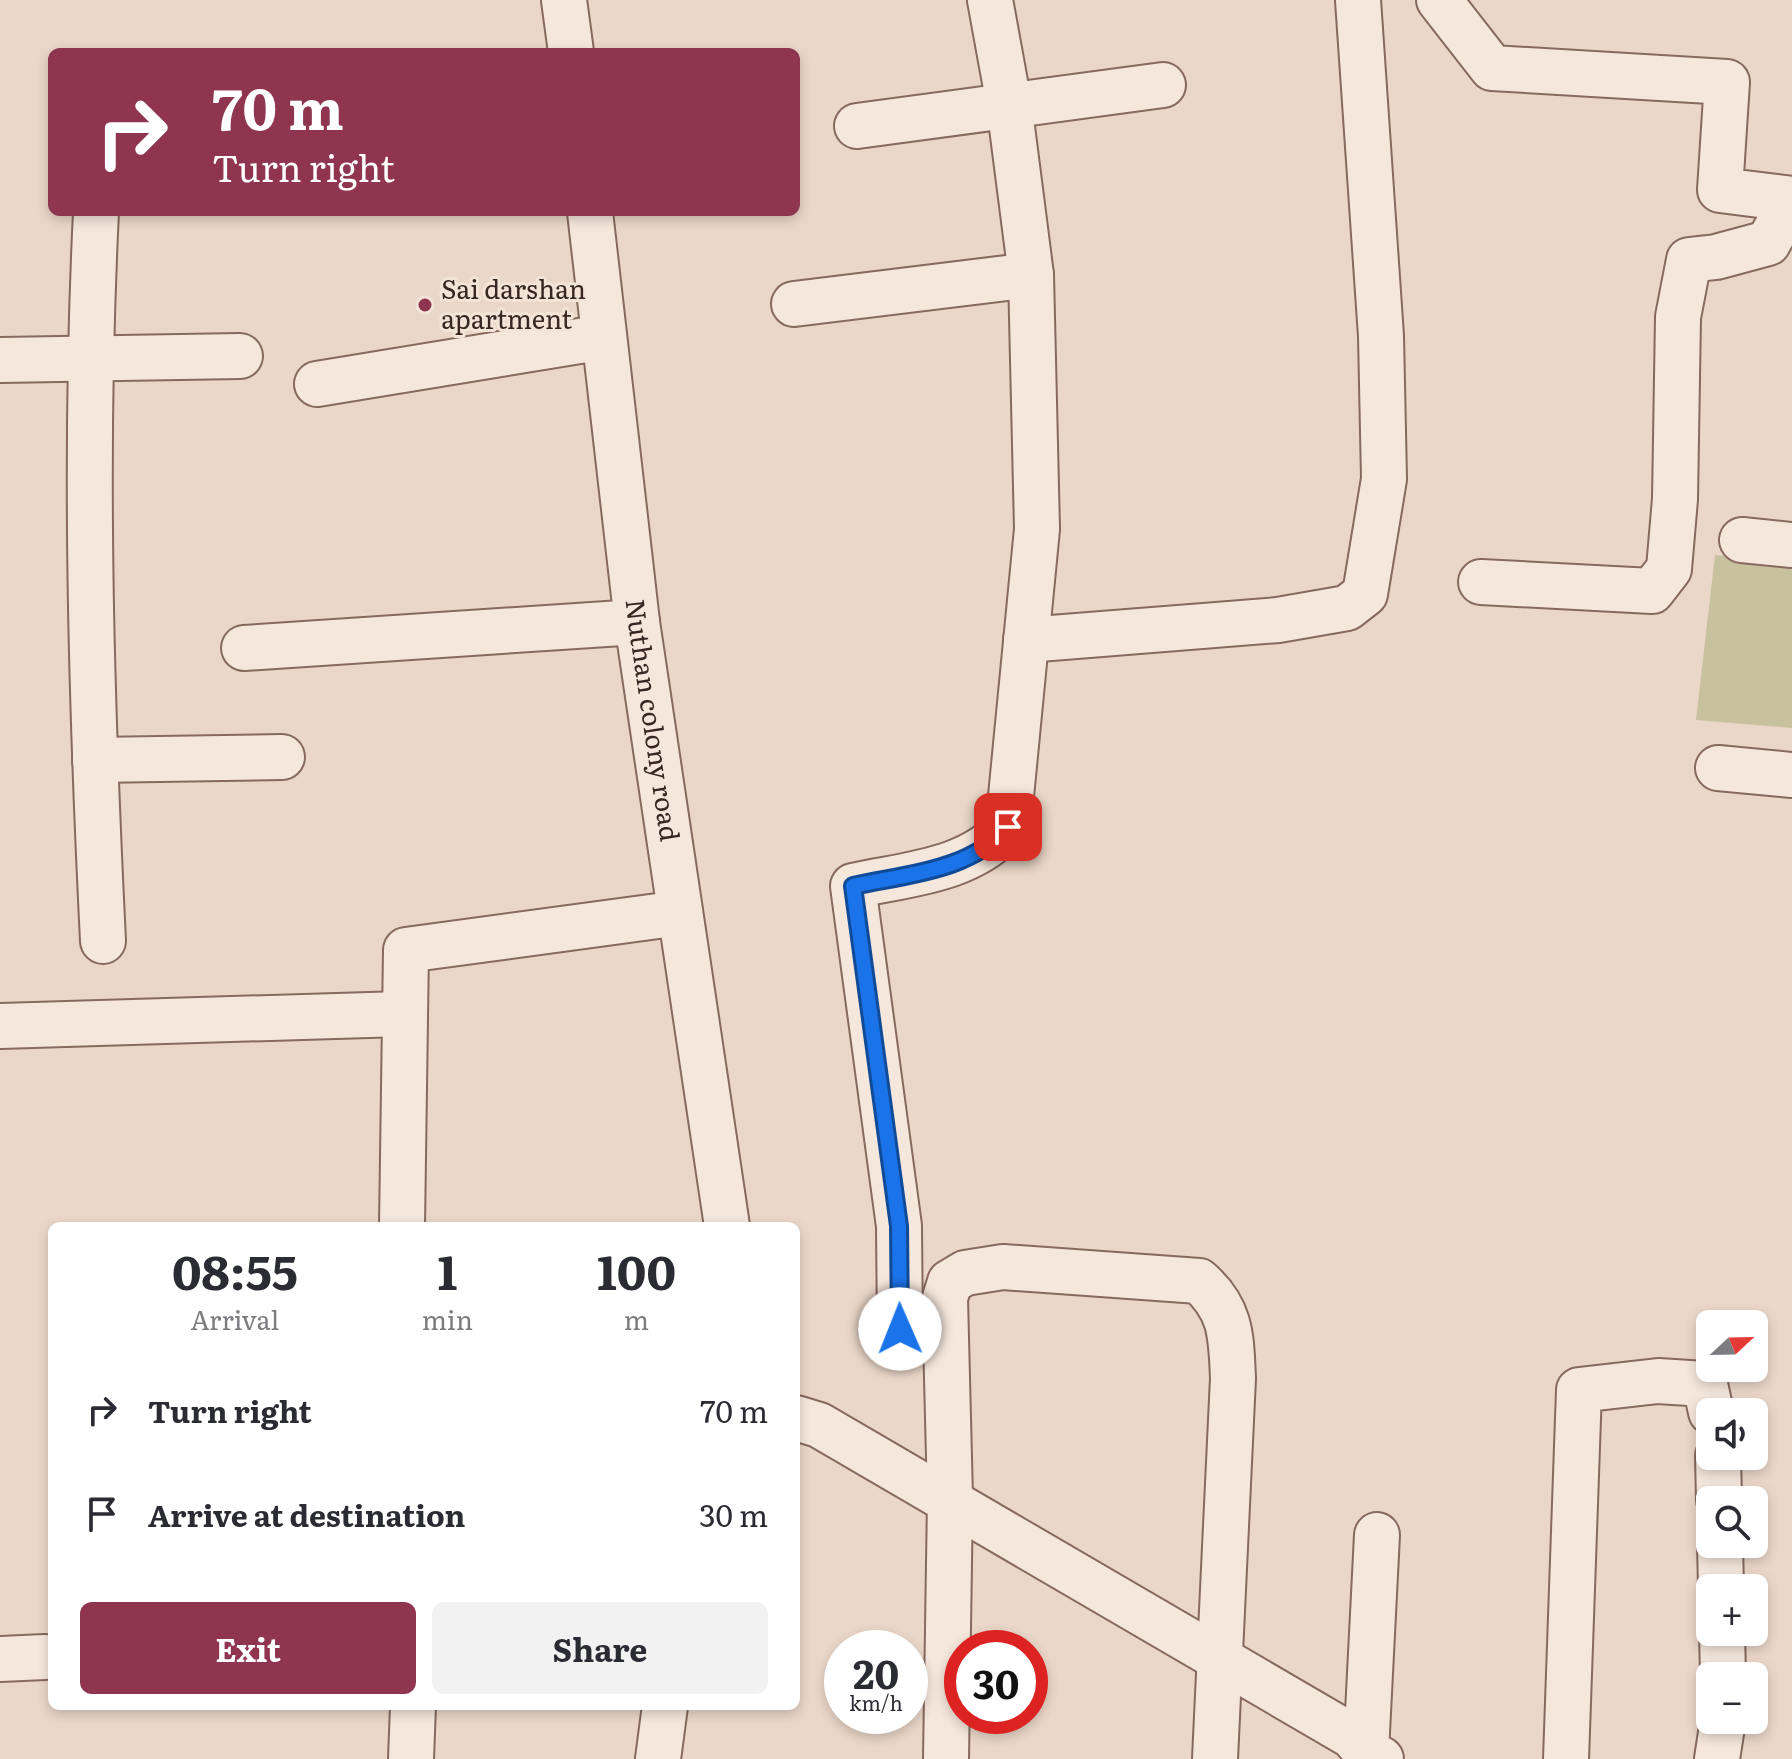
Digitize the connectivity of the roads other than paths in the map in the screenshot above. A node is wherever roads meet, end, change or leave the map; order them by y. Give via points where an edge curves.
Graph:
1 (564, 0) edge
2 (990, 0) edge
3 (1358, 0) edge
4 (1439, 0) edge
5 (570, 48) edge
6 (1163, 85) dead end
7 (1009, 104) junction
8 (857, 126) dead end
9 (1792, 200) edge
10 (96, 216) edge
11 (590, 216) edge
12 (1031, 275) junction
13 (794, 304) dead end
14 (604, 337) junction
15 (240, 356) dead end
16 (89, 358) junction
17 (0, 360) edge
18 (317, 384) dead end
19 (1742, 540) dead end
20 (1792, 545) edge
21 (1481, 582) dead end
22 (637, 622) junction
23 (1026, 640) junction
24 (244, 648) dead end
25 (282, 757) dead end
26 (95, 760) junction
27 (1718, 768) dead end
28 (1792, 775) edge
29 (680, 913) junction
30 (103, 941) dead end
31 (402, 1014) junction
32 (0, 1026) edge
33 (402, 1222) edge
34 (726, 1222) edge
35 (900, 1329) dead end
36 (1708, 1398) edge
37 (800, 1419) edge
38 (950, 1498) junction
39 (1377, 1535) dead end
40 (45, 1657) dead end
41 (0, 1659) edge
42 (1222, 1660) junction
43 (413, 1710) edge
44 (664, 1710) edge
45 (1721, 1734) edge
46 (1371, 1757) edge
47 (411, 1759) edge
48 (658, 1759) edge
49 (946, 1759) edge
50 (1215, 1759) edge
51 (1566, 1759) edge
52 (1717, 1759) edge

1 - 5 street
2 - 7 street
3 - 23 street via 1381,336 1384,479 1365,594 1347,608 1278,620
4 - 9 street via 1492,68 1727,82 1720,190
6 - 7 street
7 - 8 street
7 - 12 street
9 - 21 street via 1768,243 1689,260 1678,317 1669,569 1652,591
10 - 16 street
11 - 14 street, Nuthan colony road
12 - 13 street
12 - 23 street via 1037,529
14 - 18 street
14 - 22 street, Nuthan colony road
15 - 16 street
16 - 17 street
16 - 26 street
19 - 20 street
22 - 24 street
22 - 29 street, Nuthan colony road
23 - 35 street via 1008,827 991,848 965,861 853,886 899,1226
25 - 26 street
26 - 30 street
27 - 28 street
29 - 31 street via 406,950
29 - 34 street, Nuthan colony road
31 - 32 street
31 - 33 street
36 - 51 street via 1705,1384 1658,1381 1579,1390
37 - 38 street
38 - 42 street
38 - 42 street via 945,1298 950,1282 965,1273 1003,1267 1199,1281 1218,1298 1231,1330 1233,1362
38 - 49 street
39 - 46 street
40 - 41 street
42 - 46 street via 1352,1736
42 - 50 street
43 - 47 street
44 - 48 street
45 - 52 street

